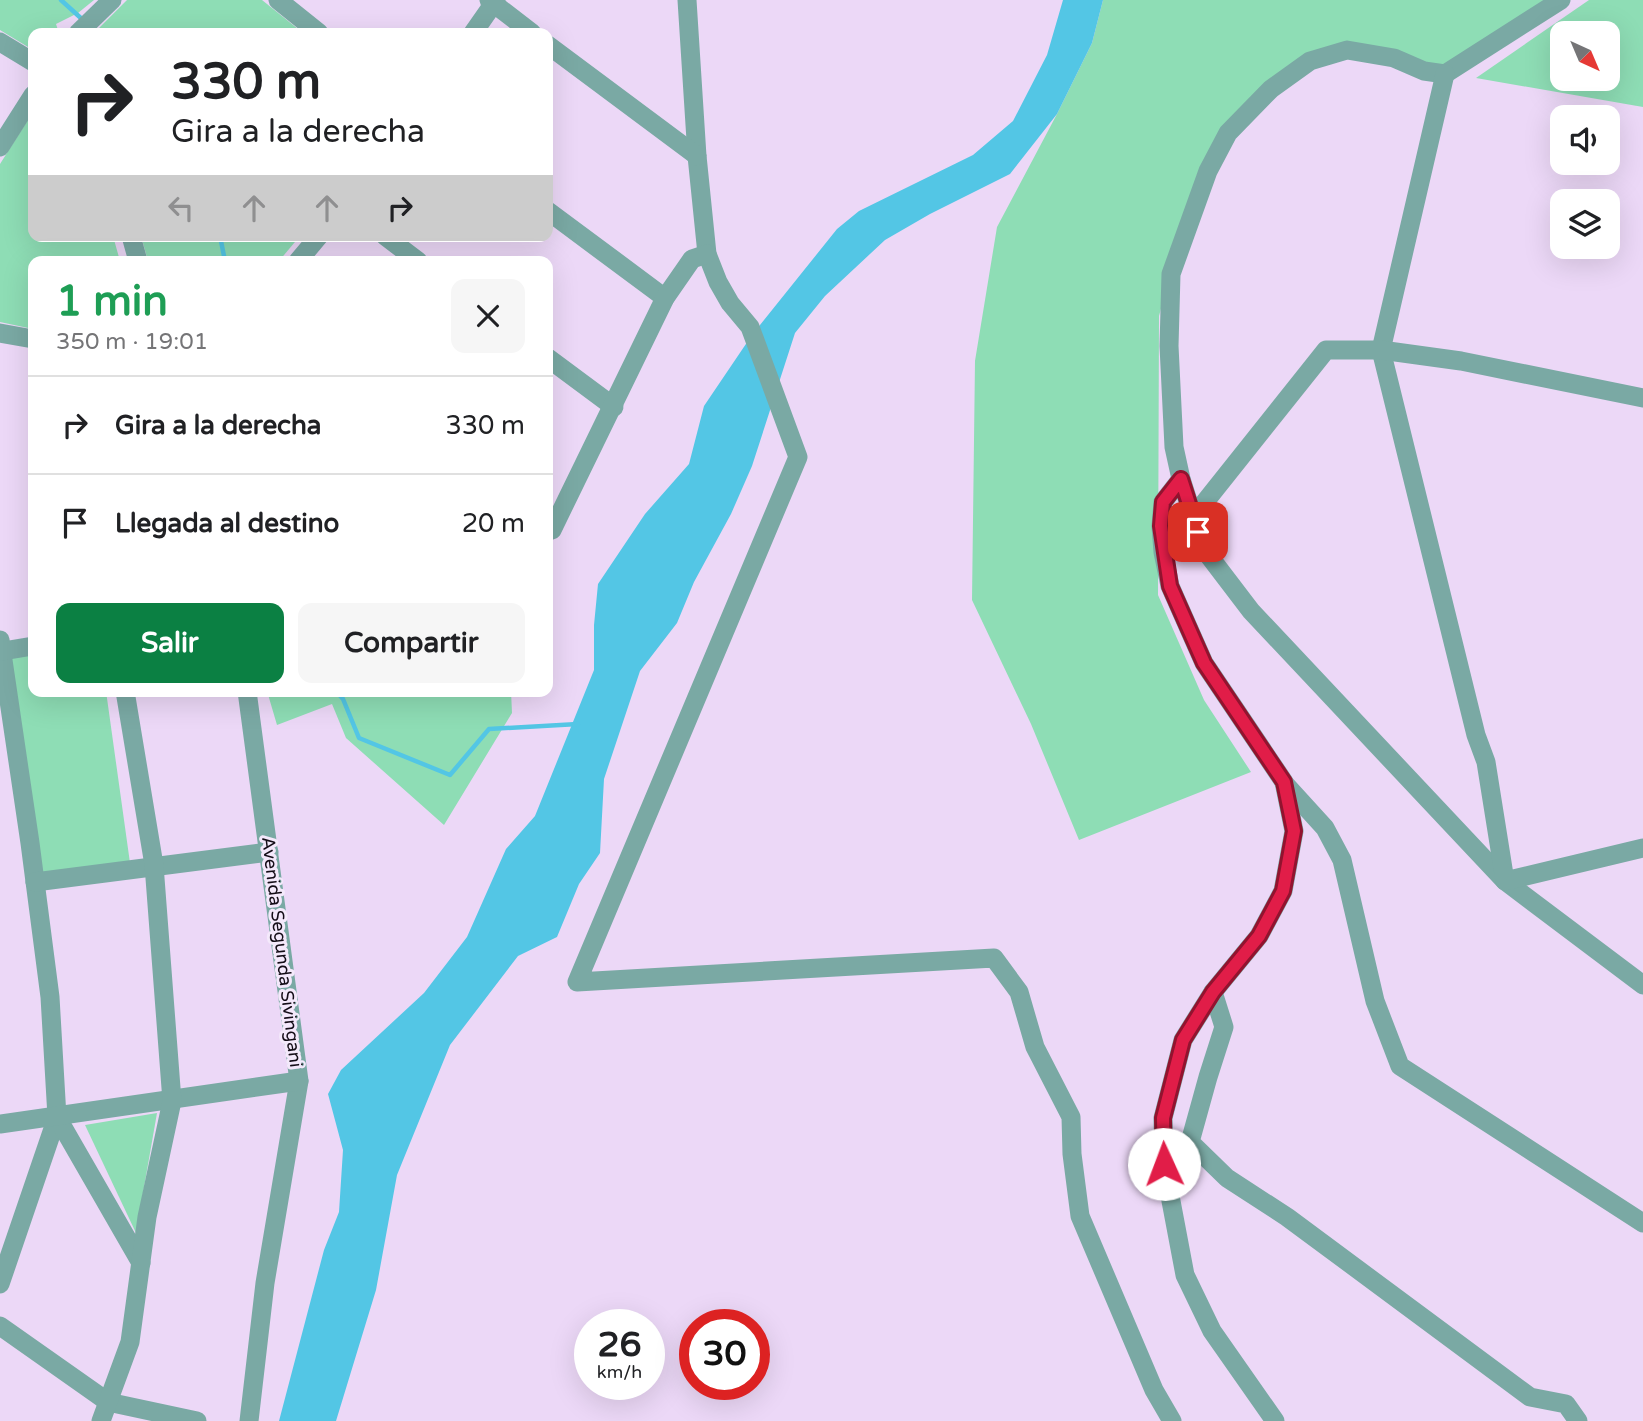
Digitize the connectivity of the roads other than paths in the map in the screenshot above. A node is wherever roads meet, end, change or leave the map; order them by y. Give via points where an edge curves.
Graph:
1 (112, 0) edge
2 (278, 0) edge
3 (687, 0) edge
4 (1561, 0) edge
5 (492, 1) edge
6 (83, 28) edge
7 (313, 28) edge
8 (475, 28) edge
9 (527, 28) edge
10 (0, 42) edge
11 (553, 49) edge
12 (28, 59) edge
13 (1445, 74) junction
14 (28, 103) edge
15 (0, 147) edge
16 (696, 156) junction
17 (553, 215) edge
18 (314, 242) edge
19 (393, 242) edge
20 (707, 254) junction
21 (302, 256) edge
22 (411, 256) edge
23 (665, 298) junction
24 (0, 333) edge
25 (28, 343) edge
26 (1381, 350) junction
27 (553, 362) edge
28 (1643, 398) edge
29 (614, 407) junction
30 (1181, 479) junction
31 (1193, 517) junction
32 (553, 528) edge
33 (2, 645) edge
34 (28, 646) edge
35 (126, 697) edge
36 (248, 697) edge
37 (1284, 782) junction
38 (1643, 848) edge
39 (269, 852) junction
40 (154, 865) junction
41 (1505, 881) junction
42 (35, 882) junction
43 (1643, 985) edge
44 (1213, 992) junction
45 (299, 1081) junction
46 (172, 1101) junction
47 (57, 1117) junction
48 (0, 1124) edge
49 (1643, 1223) edge
50 (141, 1263) junction
51 (0, 1284) edge
52 (0, 1326) edge
53 (108, 1402) junction
54 (101, 1421) edge
55 (197, 1421) edge
56 (249, 1421) edge
57 (1172, 1421) edge
58 (1275, 1421) edge
59 (1578, 1421) edge

1 - 6 street
2 - 7 street
3 - 16 street
4 - 13 street
5 - 8 street
5 - 9 street
10 - 12 street
11 - 16 street
13 - 26 street
13 - 30 street via 1347,50 1310,61 1271,89 1228,133 1208,171 1171,274 1171,402
14 - 15 street
16 - 20 street
17 - 23 street
18 - 21 street
19 - 22 street
20 - 23 street via 692,259
20 - 57 street via 730,303 750,327 798,457 577,982 994,958 1019,992 1035,1047 1071,1117 1080,1216 1154,1390
23 - 29 street
24 - 25 street
26 - 28 street via 1461,361
26 - 31 street via 1326,350
26 - 41 street via 1463,686 1486,762
27 - 29 street
29 - 32 street
30 - 31 street
30 - 37 street via 1163,502 1161,526 1170,586 1204,663
31 - 41 street via 1203,548 1251,611
33 - 34 street
33 - 42 street
35 - 40 street
36 - 39 street, Avenida Segunda Sivingani
37 - 44 street via 1294,831 1283,891 1259,936
37 - 49 street via 1325,828 1342,860 1375,1001 1400,1066
38 - 41 street
39 - 40 street
39 - 45 street, Avenida Segunda Sivingani
40 - 42 street
40 - 46 street
41 - 43 street
42 - 47 street via 50,997
44 - 58 street via 1183,1040 1163,1118 1164,1164 1185,1275 1212,1331
44 - 59 street via 1224,1027 1190,1142 1227,1178 1531,1397 1566,1404
45 - 46 street
45 - 56 street, Avenida Segunda Sivingani via 265,1283
46 - 47 street
46 - 50 street
47 - 48 street
47 - 50 street
47 - 51 street
50 - 53 street via 130,1342
52 - 53 street
53 - 54 street
53 - 55 street

